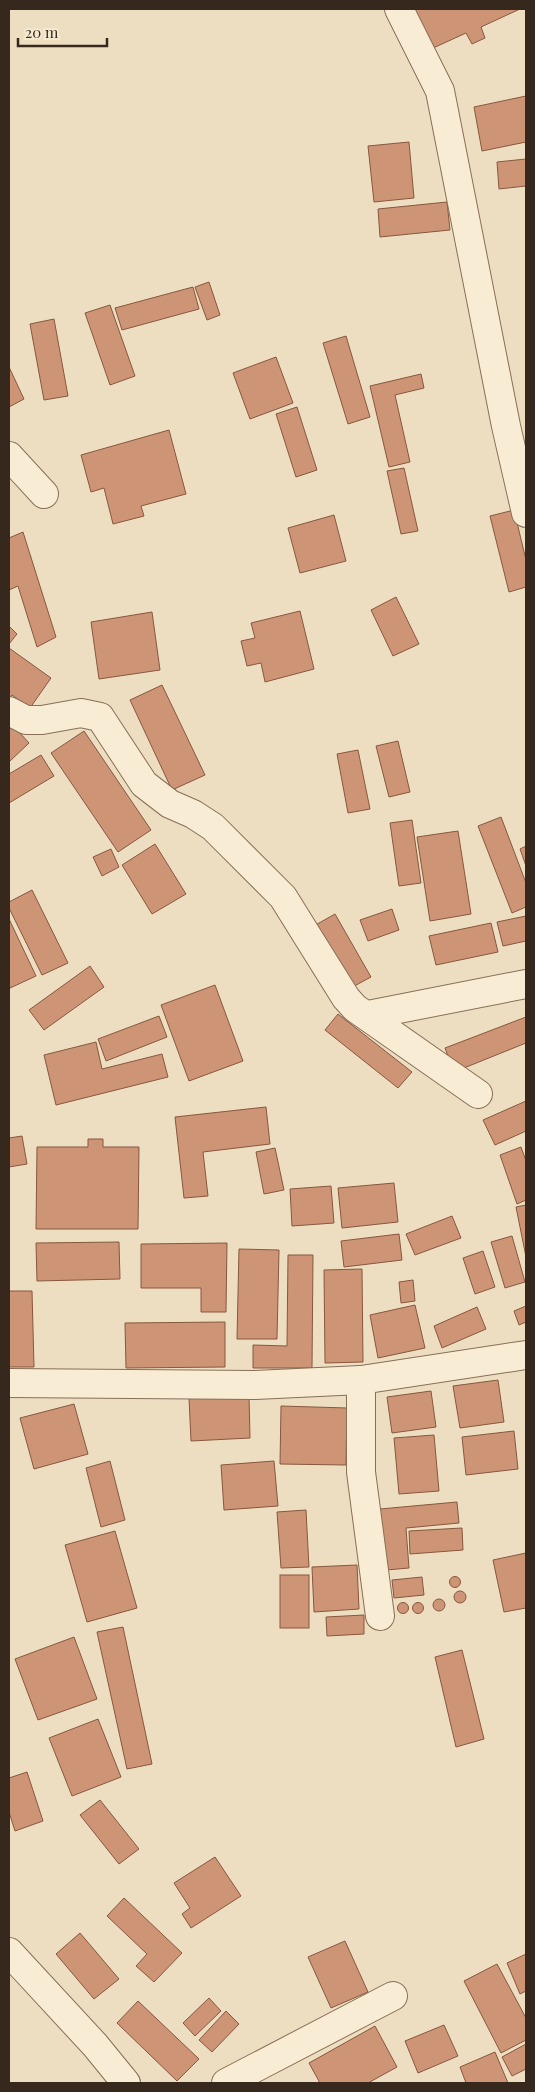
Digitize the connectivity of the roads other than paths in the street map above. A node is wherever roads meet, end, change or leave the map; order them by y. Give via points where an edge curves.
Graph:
1 (399, 9) edge
2 (9, 456) edge
3 (44, 494) dead end
4 (526, 513) edge
5 (9, 711) edge
6 (526, 984) edge
7 (368, 1016) junction
8 (478, 1094) dead end
9 (526, 1355) edge
10 (361, 1380) junction
11 (9, 1384) edge
12 (380, 1616) dead end
13 (9, 1952) edge
14 (393, 1996) dead end
15 (126, 2083) edge
16 (226, 2083) edge

1 - 4 street via 440,91
2 - 3 street
5 - 7 street via 26,720 82,713 100,717 144,784 170,804 213,827 283,897 346,998
6 - 7 street
7 - 8 street
9 - 10 street
10 - 11 street via 255,1385
10 - 12 street via 361,1472
13 - 15 street
14 - 16 street

